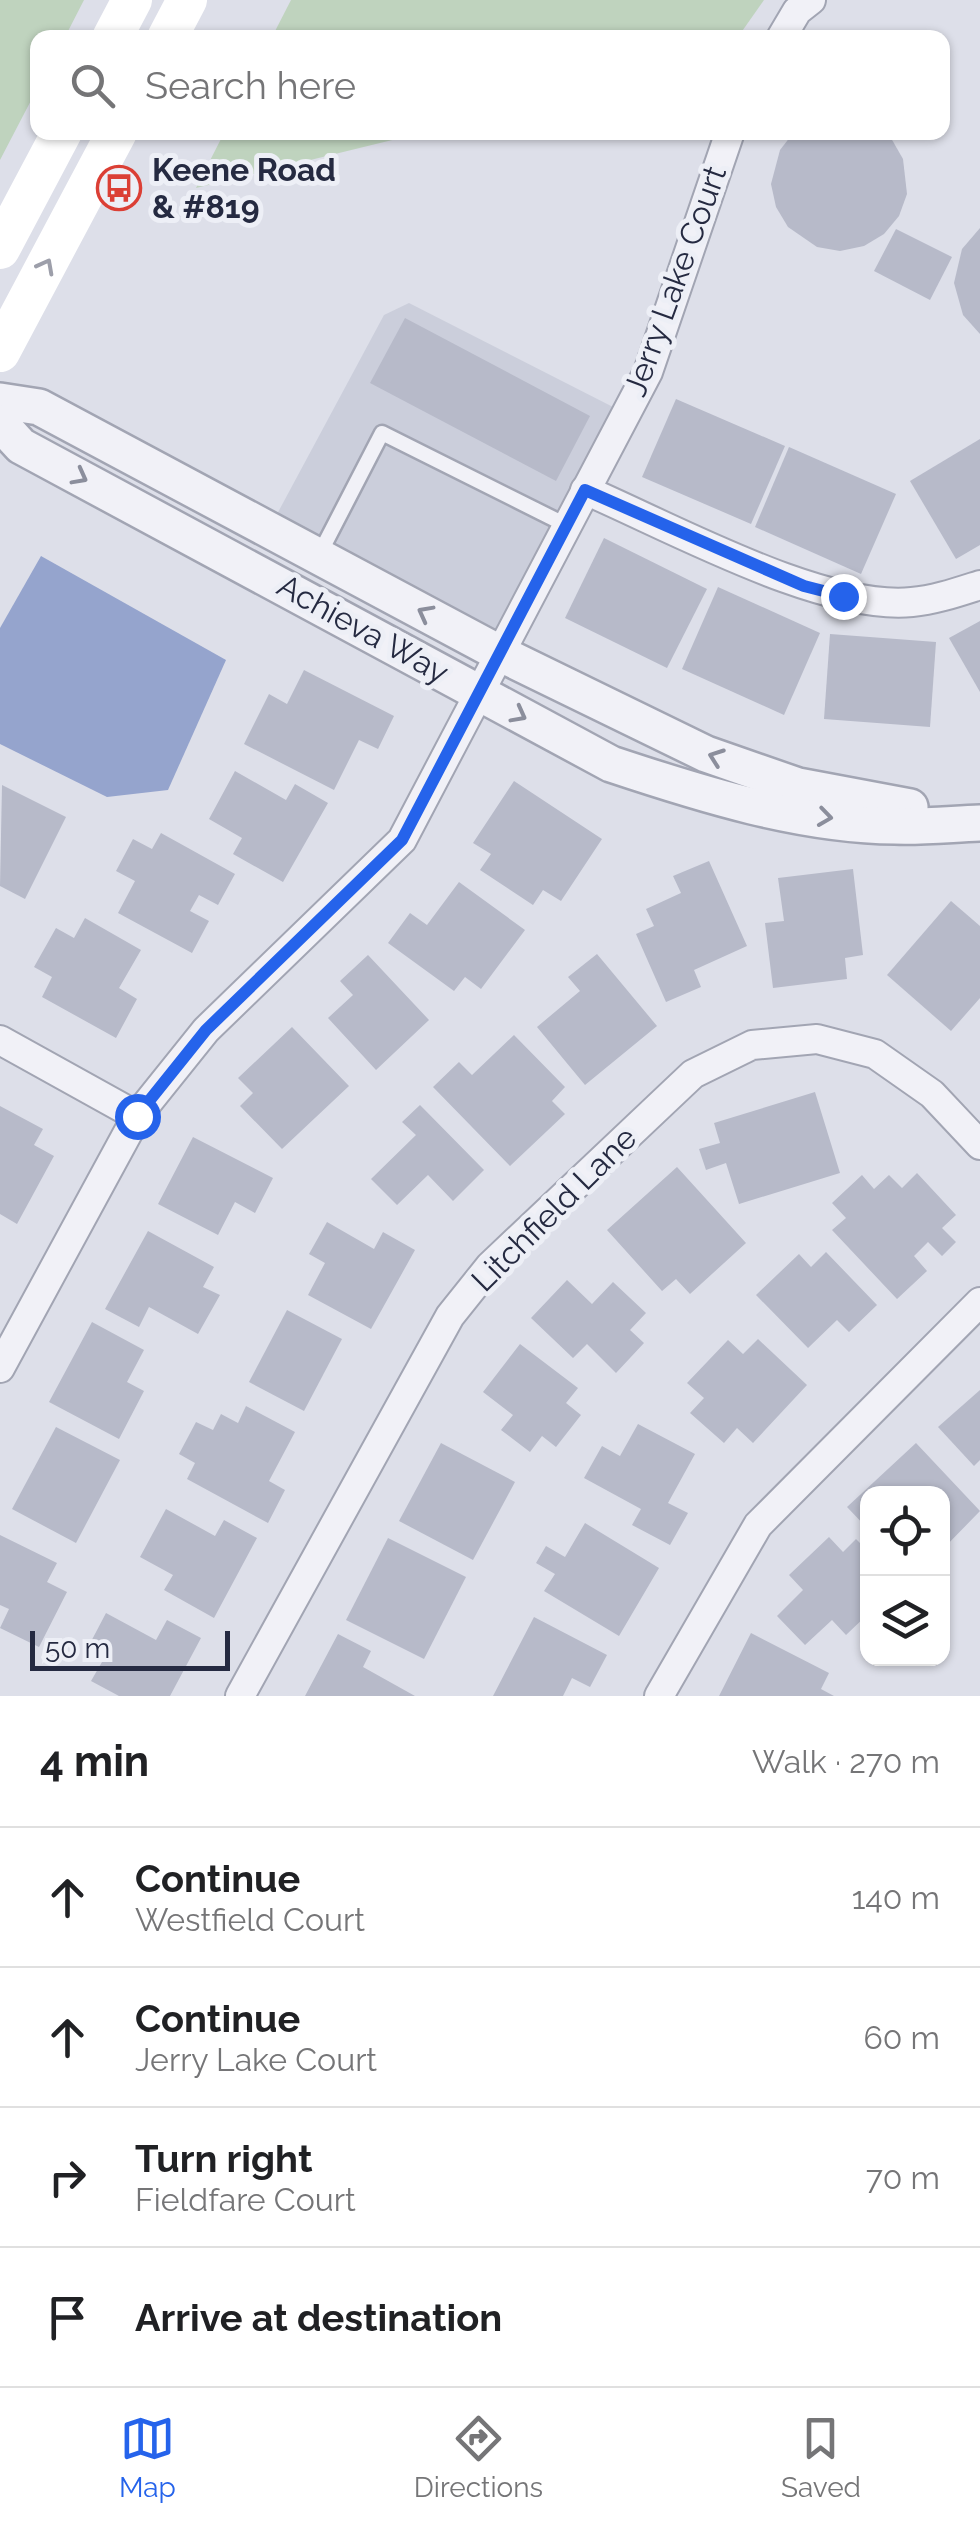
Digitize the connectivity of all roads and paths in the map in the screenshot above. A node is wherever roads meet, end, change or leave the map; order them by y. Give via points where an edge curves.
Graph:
1 (132, 0) edge
2 (187, 0) edge
3 (810, 0) edge
4 (116, 30) edge
5 (171, 30) edge
6 (786, 30) edge
7 (58, 140) edge
8 (113, 140) edge
9 (727, 140) edge
10 (0, 249) edge
11 (0, 352) edge
12 (0, 401) edge
13 (0, 423) edge
14 (585, 490) junction
15 (566, 525) junction
16 (318, 556) junction
17 (980, 585) edge
18 (501, 654) junction
19 (481, 694) junction
20 (980, 822) edge
21 (0, 1040) edge
22 (137, 1116) junction
23 (980, 1146) edge
24 (980, 1302) edge
25 (0, 1368) edge
26 (240, 1696) edge
27 (658, 1696) edge

1 - 4 main road
2 - 5 main road
3 - 6 street
7 - 10 main road
11 -> 8 main road
9 - 14 street, Jerry Lake Court via 648,372
12 - 16 street, Achieva Way via 39,406
13 -> 19 street, Achieva Way via 21,446
14 - 15 street, Jerry Lake Court
14 - 17 street via 804,586 843,596 913,602
15 - 16 lane via 382,433
15 - 18 street, Jerry Lake Court
18 -> 16 street, Achieva Way
18 - 19 street, Jerry Lake Court
20 -> 18 street, Achieva Way via 798,786 611,710
19 -> 20 street, Achieva Way via 611,764 697,792 892,826
19 - 22 street, Jerry Lake Court via 402,840 206,1030
21 - 22 street
22 - 25 street, Jerry Lake Court
23 - 26 street, Litchfield Lane via 932,1094 875,1054 817,1039 752,1045 692,1074 490,1266 450,1316
24 - 27 street via 758,1524

